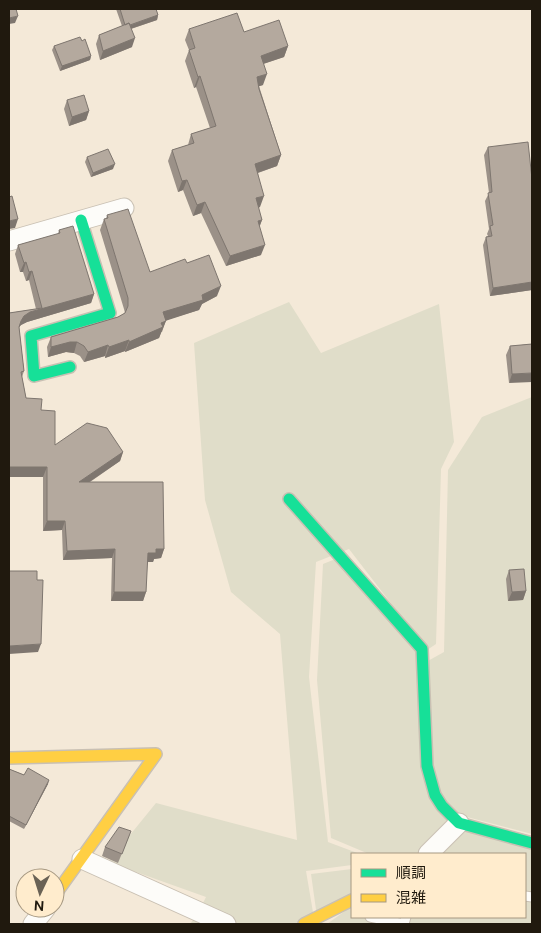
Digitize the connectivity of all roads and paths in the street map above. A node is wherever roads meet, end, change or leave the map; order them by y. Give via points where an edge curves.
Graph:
1 (124, 208) edge
2 (80, 220) junction
3 (9, 240) edge
4 (70, 368) dead end
5 (289, 500) dead end
6 (9, 758) edge
7 (459, 823) junction
8 (532, 843) edge
9 (429, 853) edge
10 (82, 859) junction
11 (65, 882) edge
12 (351, 900) edge
13 (334, 909) junction
14 (351, 913) edge
15 (375, 918) edge
16 (406, 918) edge
17 (226, 924) edge
18 (304, 924) edge

1 - 2 street
2 - 3 street
2 - 4 street via 110,313 30,336 34,376
5 - 7 street via 422,649 427,766 435,794
6 - 10 street via 156,754
7 - 8 street
7 - 9 street
10 - 11 street
10 - 17 street
12 - 13 street
13 - 14 lane
13 - 18 street
15 - 16 lane via 404,924

